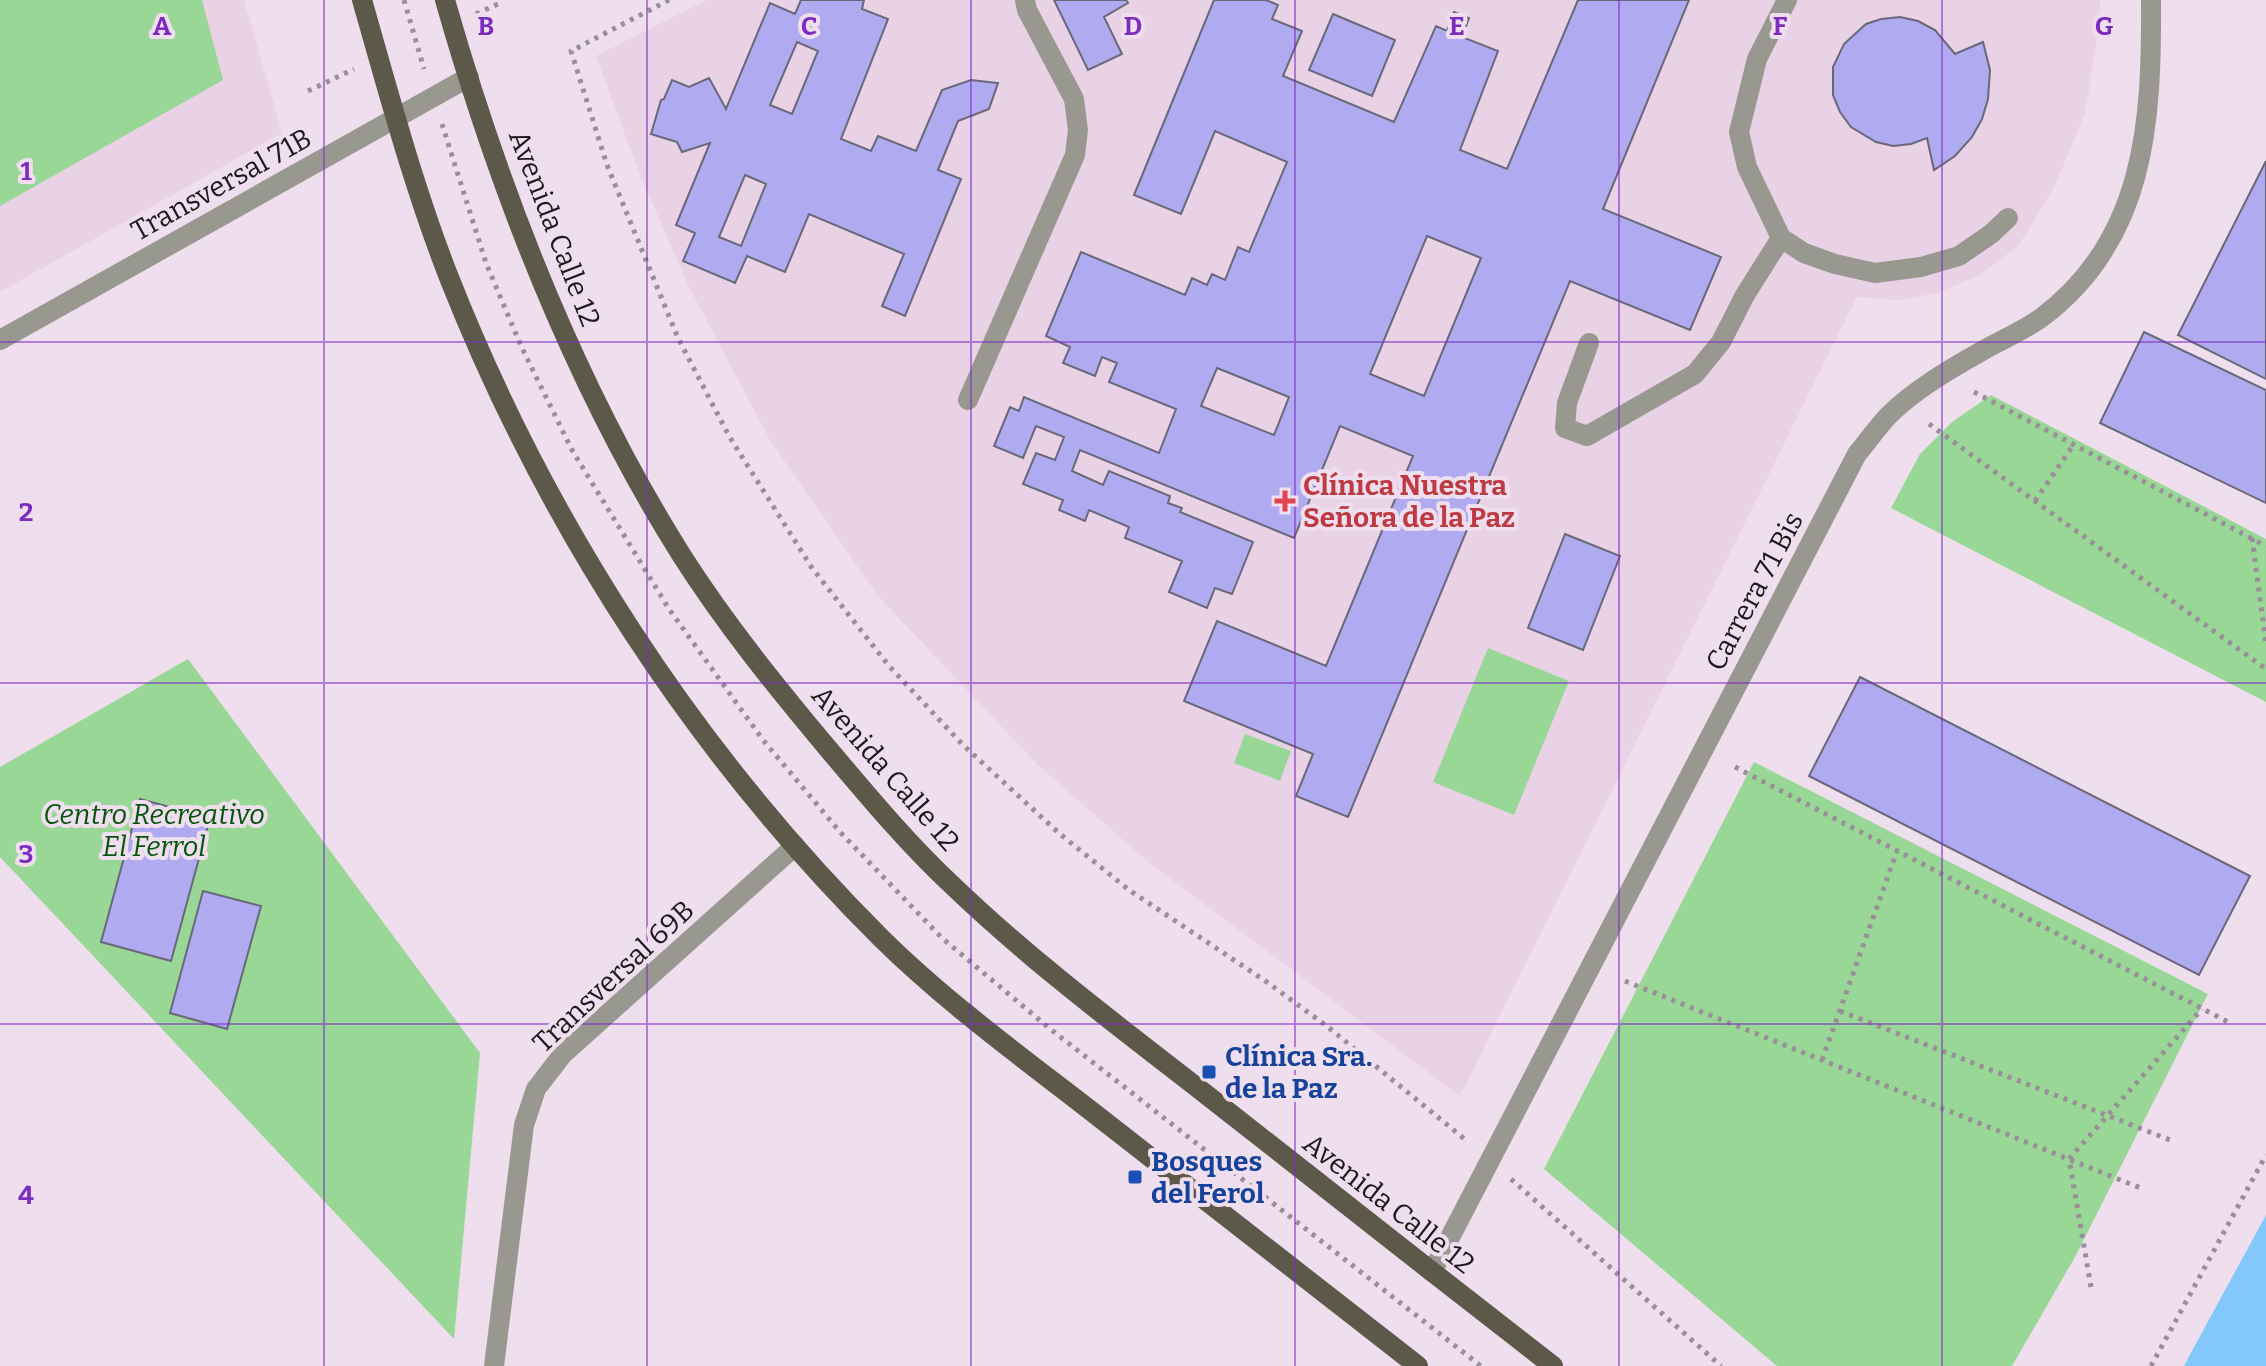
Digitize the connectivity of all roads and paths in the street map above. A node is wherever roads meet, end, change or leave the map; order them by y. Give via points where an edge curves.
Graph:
1 (362, 0) edge
2 (404, 0) edge
3 (445, 0) edge
4 (669, 0) edge
5 (1025, 0) edge
6 (1787, 0) edge
7 (2151, 0) edge
8 (416, 41) dead end
9 (469, 77) junction
10 (396, 118) junction
11 (2008, 218) dead end
12 (1781, 238) junction
13 (0, 340) edge
14 (1589, 343) dead end
15 (1974, 392) dead end
16 (968, 400) dead end
17 (1929, 424) dead end
18 (2074, 444) junction
19 (2035, 501) junction
20 (2252, 538) junction
21 (2266, 546) edge
22 (2266, 644) edge
23 (2266, 669) edge
24 (1735, 767) dead end
25 (795, 846) junction
26 (1897, 851) junction
27 (1625, 981) dead end
28 (2202, 1009) junction
29 (1840, 1011) junction
30 (2232, 1024) dead end
31 (1822, 1060) junction
32 (2108, 1115) junction
33 (2170, 1140) dead end
34 (2266, 1155) edge
35 (2069, 1159) junction
36 (1490, 1160) junction
37 (2143, 1189) dead end
38 (1432, 1272) junction
39 (2091, 1287) dead end
40 (494, 1366) edge
41 (1418, 1366) edge
42 (1553, 1366) edge
43 (1721, 1366) edge
44 (2151, 1366) edge

1 - 10 main road
2 - 8 path
3 - 9 main road, Avenida Calle 12
4 - 36 path via 571,51 607,165 678,338 729,436 812,568 889,666 963,745 1060,834 1129,890 1328,1027
5 - 16 street via 1074,99 1075,155
6 - 12 street via 1757,59 1739,132 1747,167
7 - 36 street, Carrera 71 Bis via 2144,139 2134,189 2115,233 2085,278 2040,319 1915,393 1857,454
9 - 10 street, Transversal 71B
9 - 38 main road, Avenida Calle 12 via 549,298 629,466 743,644 872,801 951,885 1046,968
10 - 13 street, Transversal 71B
10 - 25 main road via 449,279 560,508 675,694 737,779
11 - 12 street via 1959,256 1875,273 1804,253
12 - 14 street via 1721,342 1695,374 1587,436 1565,428 1567,403
15 - 18 path
17 - 19 path
18 - 19 path
18 - 20 path
19 - 23 path
20 - 21 path
20 - 22 path
24 - 26 path
25 - 40 street, Transversal 69B via 563,1054 536,1089 524,1125
25 - 41 main road via 883,940 957,1005
26 - 28 path
26 - 29 path
27 - 31 path
28 - 30 path
28 - 32 path
29 - 31 path
29 - 32 path
31 - 35 path
32 - 33 path
32 - 35 path
34 - 44 path
35 - 37 path
35 - 39 path
36 - 38 street, Carrera 71 Bis
36 - 43 path
38 - 42 main road, Avenida Calle 12

